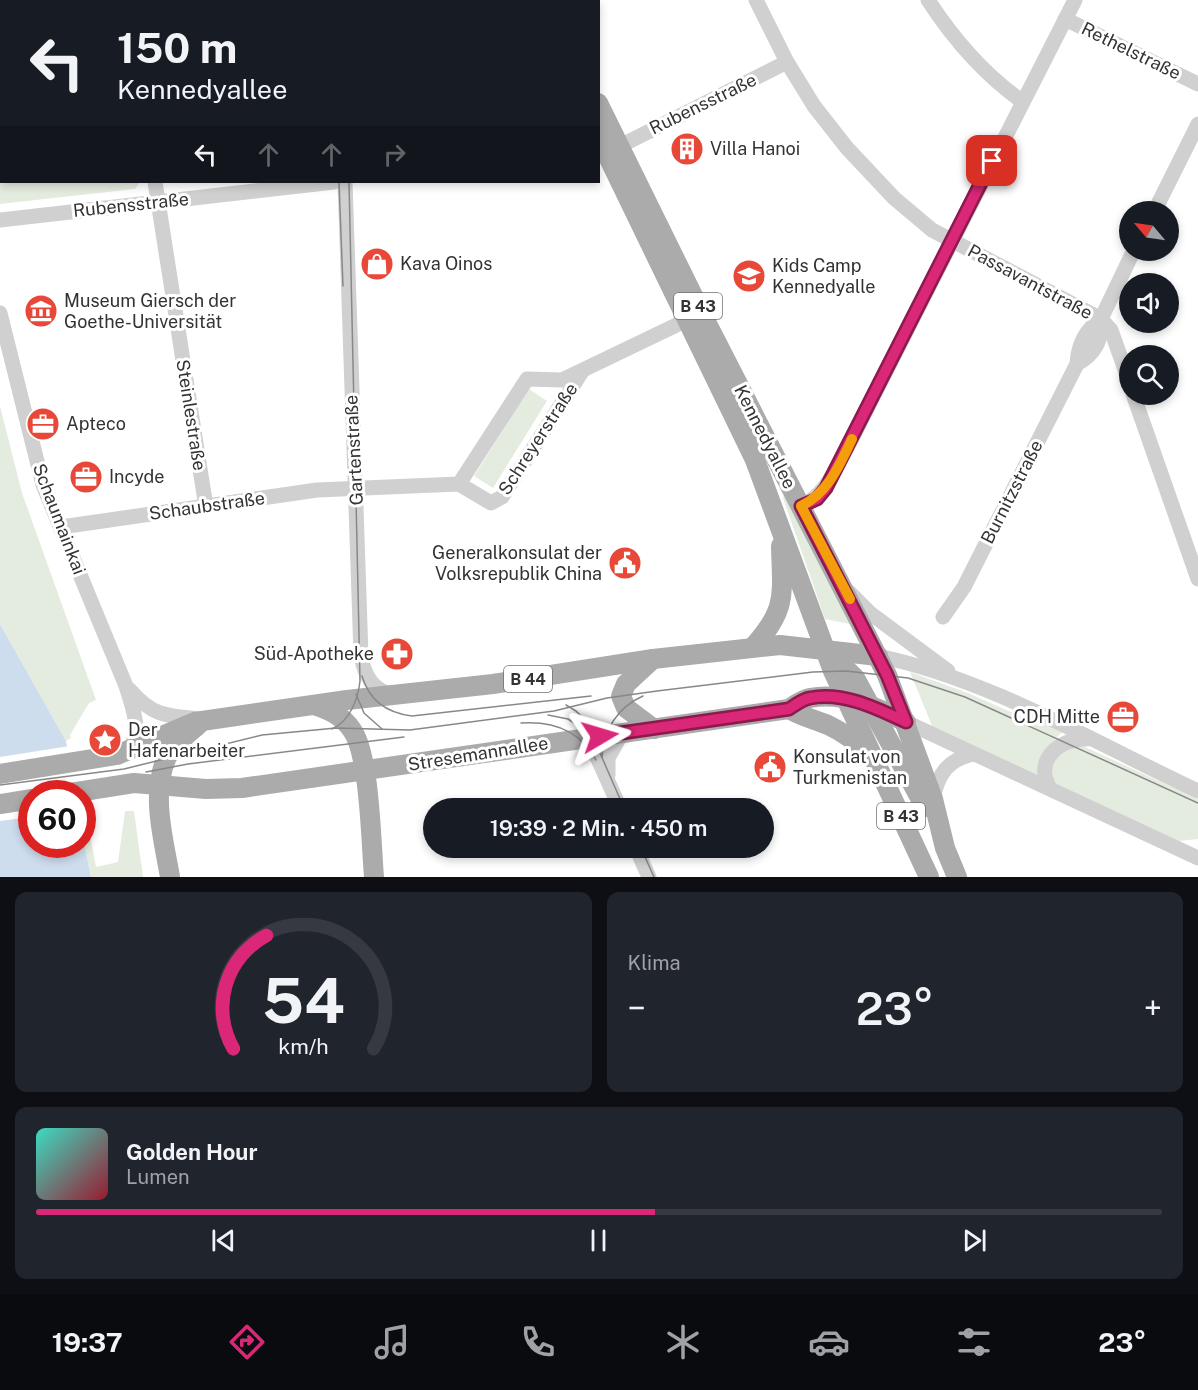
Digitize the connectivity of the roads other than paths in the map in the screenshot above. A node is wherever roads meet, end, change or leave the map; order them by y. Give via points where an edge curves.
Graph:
1 (756, 0) edge
2 (928, 0) edge
3 (1075, 0) edge
4 (1065, 19) junction
5 (787, 63) junction
6 (1198, 84) edge
7 (1023, 102) junction
8 (600, 115) edge
9 (1198, 124) edge
10 (605, 144) edge
11 (155, 183) edge
12 (326, 183) edge
13 (345, 183) edge
14 (1160, 201) edge
15 (158, 203) junction
16 (0, 220) edge
17 (951, 241) junction
18 (1129, 261) edge
19 (0, 313) edge
20 (689, 319) junction
21 (1101, 319) junction
22 (1119, 353) edge
23 (583, 370) junction
24 (1137, 405) edge
25 (459, 484) junction
26 (354, 489) junction
27 (801, 506) junction
28 (206, 507) junction
29 (781, 526) junction
30 (61, 527) junction
31 (1198, 579) edge
32 (844, 587) junction
33 (943, 617) dead end
34 (754, 646) junction
35 (825, 649) junction
36 (878, 656) junction
37 (653, 659) junction
38 (957, 679) junction
39 (126, 686) junction
40 (402, 695) junction
41 (845, 700) junction
42 (314, 705) junction
43 (872, 706) junction
44 (789, 709) junction
45 (208, 720) junction
46 (906, 722) junction
47 (654, 729) junction
48 (622, 733) junction
49 (1087, 738) junction
50 (580, 739) junction
51 (974, 754) junction
52 (114, 756) junction
53 (872, 757) junction
54 (363, 771) junction
55 (0, 774) edge
56 (609, 781) junction
57 (161, 785) junction
58 (1050, 788) junction
59 (96, 789) edge
60 (1198, 791) edge
61 (616, 798) edge
62 (933, 799) junction
63 (18, 801) edge
64 (0, 804) edge
65 (945, 848) junction
66 (1181, 848) junction
67 (1198, 850) edge
68 (640, 858) edge
69 (1198, 858) edge
70 (170, 877) edge
71 (374, 877) edge
72 (649, 877) edge
73 (928, 877) edge
74 (957, 877) edge

1 - 5 street, Passavantstraße
2 - 7 street via 966,52
3 - 4 street
4 - 6 street, Rethelstraße
4 - 7 street
5 - 10 street, Rubensstraße
5 - 17 street, Passavantstraße via 814,106 854,156 908,210
7 - 17 street
8 - 10 main road, Kennedyallee / B 43
9 - 14 street
10 - 20 main road, Kennedyallee / B 43
10 - 27 main road, Kennedyallee / B 43 via 706,324
11 - 15 street, Steinlestraße
12 - 15 street, Rubensstraße
13 - 26 street, Gartenstraße
15 - 16 street, Rubensstraße
15 - 28 street, Steinlestraße
17 - 21 street, Passavantstraße
17 - 27 street via 826,488 817,499
18 - 21 street, Burnitzstraße
19 - 30 street, Schaumainkai via 43,485
20 - 23 street, Schreyerstraße
20 - 29 main road, Kennedyallee / B 43 via 755,460
21 - 22 street via 1111,330
21 - 33 street, Burnitzstraße via 1090,326 1078,349 1077,364 964,587
23 - 25 street, Schreyerstraße via 562,380 531,377 523,383
23 - 25 street, Schreyerstraße via 502,497 491,503
24 - 31 street
25 - 26 street
26 - 28 street, Schaubstraße via 317,490
26 - 40 street, Gartenstraße via 363,667 380,690
27 - 32 main road, Kennedyallee / B 43
28 - 30 street, Schaubstraße
29 - 34 main road via 783,598 768,631
29 - 35 main road, Kennedyallee / B 43
30 - 39 street, Schaumainkai
32 - 36 main road, Kennedyallee / B 43
32 - 38 street via 870,613
34 - 35 main road, B 44
34 - 37 main road, B 44
35 - 36 main road, B 44
35 - 41 main road, Kennedyallee / B 43
35 - 43 main road, B 43 via 851,671
36 - 38 street
36 - 46 main road, Kennedyallee / B 43
37 - 40 main road, B 44
37 - 47 main road via 626,684 621,696 626,708
38 - 49 street via 1050,717
39 - 45 street, Schaumainkai via 151,711
39 - 52 street, Schaumainkai via 136,731 132,745
40 - 42 main road, B 44
41 - 43 main road, Stresemannallee
41 - 44 main road, Stresemannallee via 808,698
41 - 53 main road, Kennedyallee / B 43
42 - 45 main road, B 44
42 - 54 main road via 340,717 352,729
43 - 46 main road, Stresemannallee
43 - 65 main road, B 43
44 - 47 main road, Stresemannallee
44 - 53 main road via 854,739
45 - 52 main road, B 44 via 182,725
45 - 57 main road via 171,752
46 - 51 street, Stresemannallee
46 - 62 main road, Kennedyallee / B 43
47 - 48 main road, Stresemannallee
48 - 50 main road, Stresemannallee
48 - 56 street via 609,758
49 - 58 street via 1065,741 1051,753 1043,777
49 - 60 street
50 - 54 main road, Stresemannallee
50 - 56 street via 595,753
51 - 58 street, Stresemannallee
51 - 62 street via 948,765 938,779
52 - 55 main road, B 44
53 - 73 main road, Kennedyallee / B 43
54 - 57 main road, Stresemannallee via 226,790
54 - 71 main road
56 - 61 street
57 - 59 main road, Stresemannallee
57 - 70 main road via 161,820
58 - 66 street, Stresemannallee
62 - 65 main road, Kennedyallee / B 43
63 - 64 main road
65 - 74 main road, Kennedyallee / B 43
66 - 67 street, Stresemannallee
66 - 69 street, Stresemannallee
68 - 72 street

